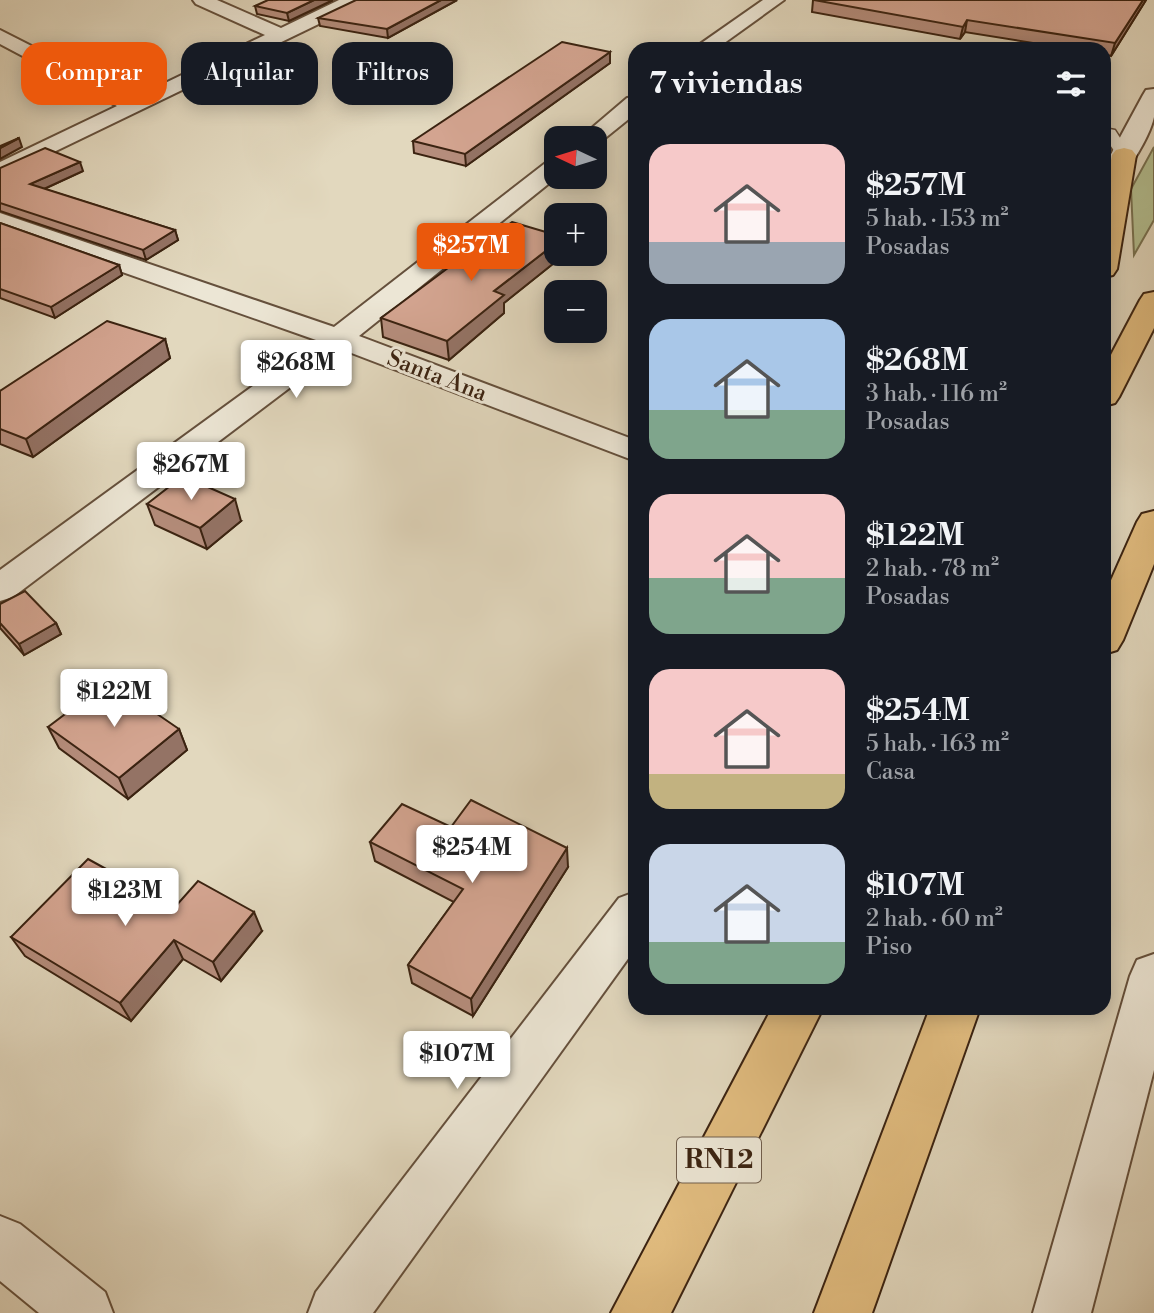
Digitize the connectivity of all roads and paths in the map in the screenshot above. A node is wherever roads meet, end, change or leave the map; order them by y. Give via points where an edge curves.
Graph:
1 (202, 0) edge
2 (354, 0) edge
3 (775, 0) edge
4 (0, 36) edge
5 (283, 36) junction
6 (713, 42) edge
7 (1154, 95) edge
8 (134, 107) junction
9 (628, 109) edge
10 (606, 126) edge
11 (1111, 135) edge
12 (1124, 155) junction
13 (0, 171) edge
14 (544, 175) edge
15 (1111, 175) edge
16 (0, 221) edge
17 (1111, 229) edge
18 (1154, 300) edge
19 (338, 338) junction
20 (1111, 383) edge
21 (628, 449) edge
22 (1154, 522) edge
23 (0, 588) edge
24 (1111, 623) edge
25 (628, 921) edge
26 (1154, 976) edge
27 (794, 1015) edge
28 (953, 1015) edge
29 (0, 1244) edge
30 (1065, 1312) edge
31 (83, 1313) edge
32 (337, 1313) edge
33 (640, 1313) edge
34 (844, 1313) edge

1 - 5 street
2 - 5 street
3 - 6 street
4 - 8 street
5 - 8 street
7 - 12 street
8 - 13 street
9 - 10 street
11 - 12 lane
12 - 15 street
12 - 17 highway
14 - 19 street
16 - 19 street, Santa Ana
18 - 20 highway
19 - 21 street, Santa Ana
19 - 23 street
22 - 24 highway
25 - 32 street
26 - 30 street
27 - 33 highway, RN12
28 - 34 highway
29 - 31 street

